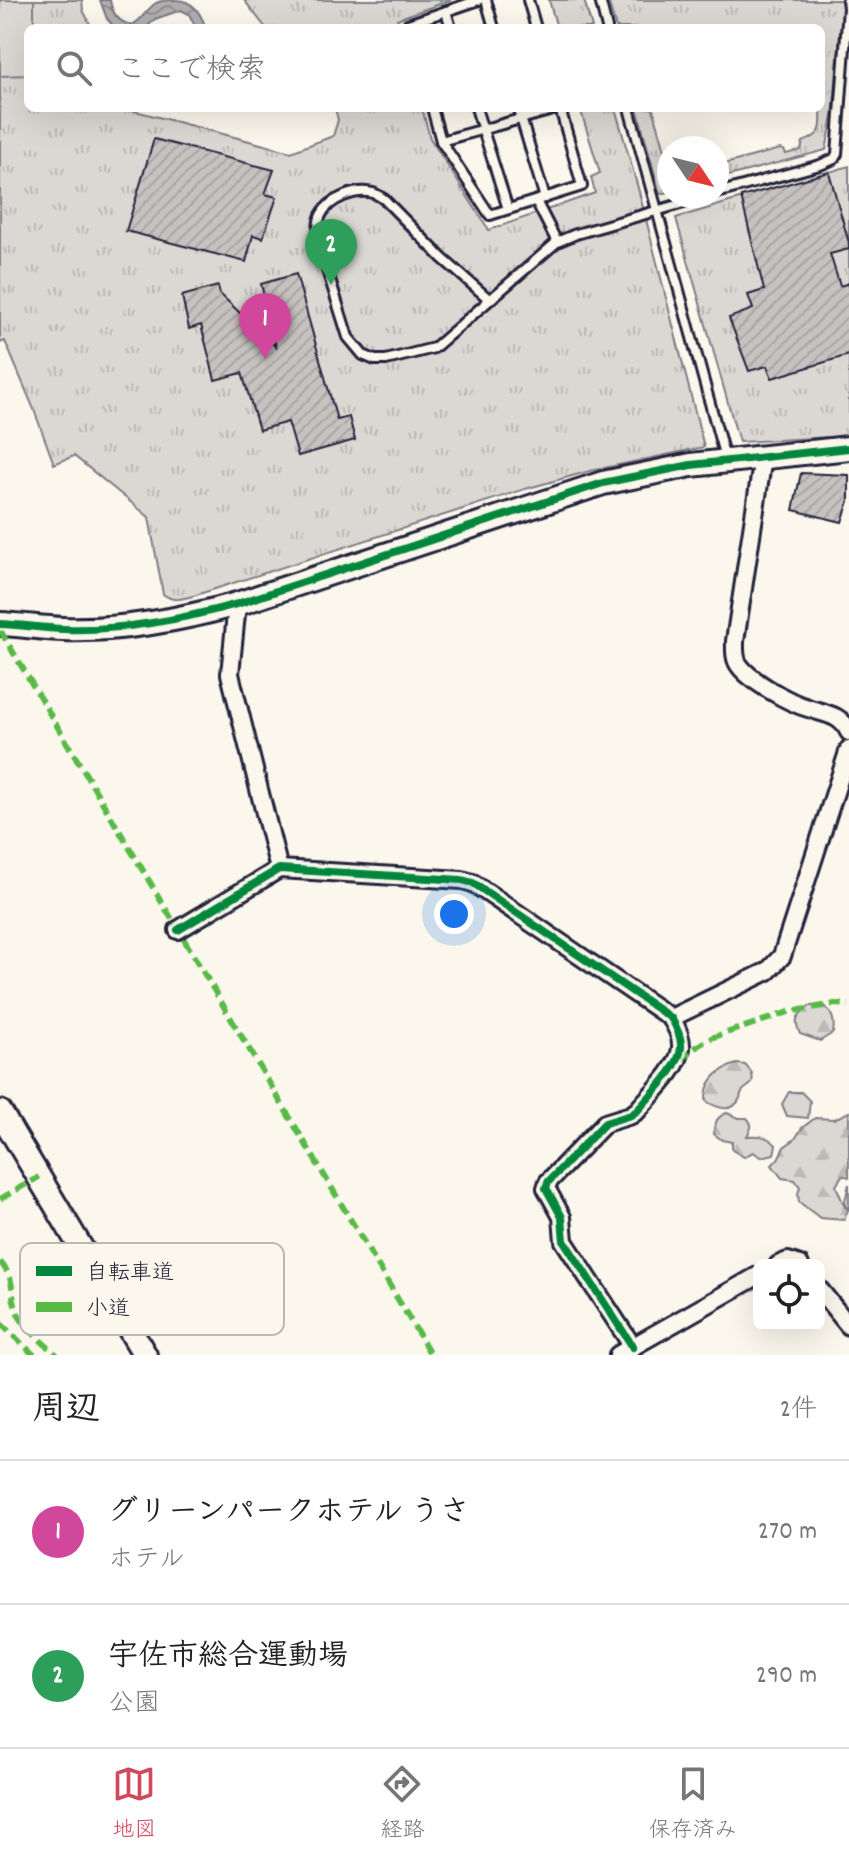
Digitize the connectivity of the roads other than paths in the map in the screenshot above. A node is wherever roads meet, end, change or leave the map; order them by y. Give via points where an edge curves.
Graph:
1 (479, 0) edge
2 (486, 0) edge
3 (528, 0) edge
4 (600, 0) edge
5 (847, 0) edge
6 (446, 11) junction
7 (408, 24) edge
8 (450, 24) edge
9 (493, 24) edge
10 (535, 24) edge
11 (606, 24) edge
12 (433, 112) edge
13 (477, 112) edge
14 (519, 112) edge
15 (546, 112) edge
16 (561, 112) edge
17 (630, 112) edge
18 (521, 119) junction
19 (483, 129) junction
20 (441, 141) junction
21 (729, 190) edge
22 (541, 199) junction
23 (663, 208) edge
24 (508, 209) junction
25 (656, 210) junction
26 (557, 242) junction
27 (490, 300) junction
28 (849, 448) edge
29 (763, 457) junction
30 (726, 461) junction
31 (237, 604) junction
32 (0, 624) edge
33 (849, 732) edge
34 (849, 749) edge
35 (279, 869) junction
36 (178, 930) dead end
37 (671, 1018) junction
38 (0, 1112) edge
39 (78, 1243) edge
40 (753, 1278) edge
41 (825, 1296) edge
42 (849, 1326) edge
43 (133, 1335) edge
44 (626, 1351) edge
45 (145, 1355) edge

1 - 6 lane
2 - 9 lane
3 - 10 lane
4 - 11 lane
5 - 21 lane via 834,159
6 - 7 lane
6 - 8 lane
12 - 20 lane
13 - 19 lane
14 - 18 lane
15 - 18 lane
16 - 22 lane via 582,186
17 - 25 lane
18 - 19 lane
18 - 22 lane
19 - 20 lane
19 - 24 lane
20 - 24 lane via 490,215
22 - 24 lane
22 - 26 lane
23 - 25 lane
25 - 26 lane
25 - 30 lane
26 - 27 lane
27 - 27 lane via 434,348 386,360 363,355 348,337 318,241 321,213 345,196 374,193
28 - 29 street
29 - 30 street
29 - 33 street via 736,658 742,669 777,694 832,714
30 - 31 street via 581,489
31 - 32 street via 126,627
31 - 35 street via 230,674
34 - 37 street via 782,956 768,971
35 - 36 street
35 - 37 street via 473,883
37 - 44 street via 681,1047 675,1066 638,1110 605,1123 546,1188 562,1217 564,1241
38 - 39 street
40 - 44 street
41 - 42 street
43 - 45 street

